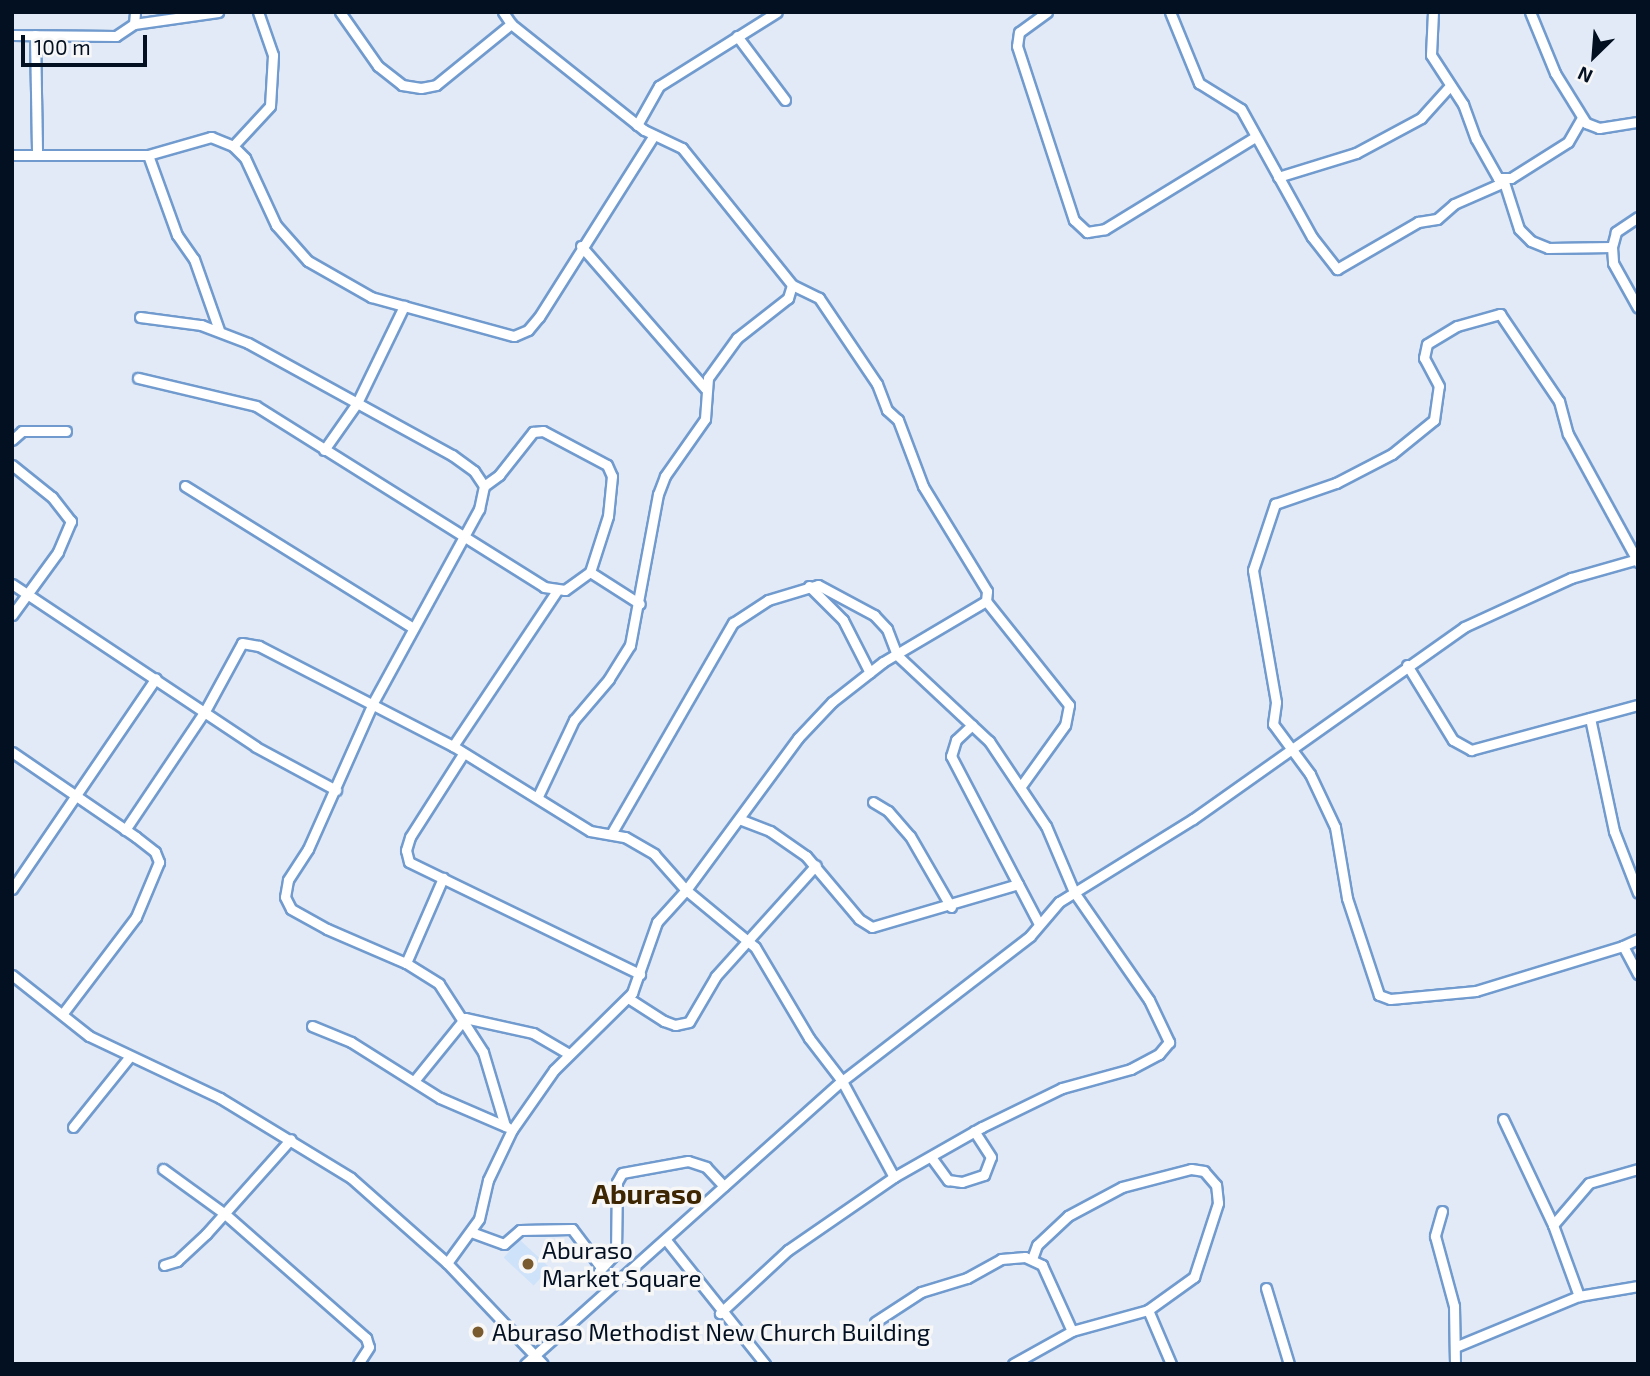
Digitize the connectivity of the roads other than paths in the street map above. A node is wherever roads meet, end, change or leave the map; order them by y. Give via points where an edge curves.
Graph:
1 (135, 12) edge
2 (218, 12) edge
3 (258, 12) edge
4 (340, 12) edge
5 (503, 12) edge
6 (777, 12) edge
7 (1047, 12) edge
8 (1170, 12) edge
9 (1433, 12) edge
10 (1530, 12) edge
11 (134, 24) junction
12 (511, 24) junction
13 (12, 35) edge
14 (35, 35) junction
15 (737, 36) junction
16 (1449, 87) junction
17 (785, 100) dead end
18 (1582, 118) junction
19 (1638, 121) edge
20 (637, 125) junction
21 (654, 135) junction
22 (1255, 137) junction
23 (233, 146) junction
24 (12, 155) edge
25 (37, 155) junction
26 (148, 155) junction
27 (1278, 177) junction
28 (1504, 181) junction
29 (1638, 216) edge
30 (581, 246) junction
31 (1612, 247) junction
32 (792, 285) junction
33 (404, 306) junction
34 (1638, 308) edge
35 (140, 317) dead end
36 (219, 330) junction
37 (138, 378) dead end
38 (705, 388) junction
39 (357, 403) junction
40 (66, 431) dead end
41 (12, 440) edge
42 (324, 450) junction
43 (12, 465) edge
44 (185, 486) dead end
45 (484, 486) junction
46 (465, 533) junction
47 (1637, 560) edge
48 (590, 572) junction
49 (12, 584) edge
50 (808, 586) junction
51 (27, 592) junction
52 (556, 592) junction
53 (986, 601) junction
54 (640, 604) junction
55 (12, 615) edge
56 (413, 628) junction
57 (897, 655) junction
58 (1407, 665) junction
59 (870, 673) junction
60 (156, 678) junction
61 (373, 704) junction
62 (1638, 705) edge
63 (205, 711) junction
64 (1590, 718) junction
65 (972, 725) junction
66 (453, 747) junction
67 (1289, 750) junction
68 (12, 752) edge
69 (463, 754) junction
70 (1021, 786) junction
71 (336, 790) junction
72 (71, 796) junction
73 (538, 796) junction
74 (873, 802) dead end
75 (739, 819) junction
76 (125, 830) junction
77 (611, 834) junction
78 (816, 865) junction
79 (443, 878) junction
80 (1017, 884) junction
81 (12, 889) edge
82 (686, 890) junction
83 (1074, 892) junction
84 (1638, 892) edge
85 (951, 908) junction
86 (1039, 925) junction
87 (1638, 939) edge
88 (748, 941) junction
89 (1623, 946) junction
90 (406, 963) junction
91 (640, 974) junction
92 (1638, 974) edge
93 (12, 975) edge
94 (628, 998) junction
95 (63, 1013) junction
96 (465, 1018) junction
97 (312, 1026) dead end
98 (569, 1054) junction
99 (130, 1056) junction
100 (414, 1081) junction
101 (842, 1081) junction
102 (1503, 1119) dead end
103 (73, 1127) dead end
104 (508, 1128) junction
105 (974, 1131) junction
106 (290, 1139) junction
107 (931, 1157) junction
108 (163, 1169) dead end
109 (1638, 1169) edge
110 (894, 1177) junction
111 (724, 1186) junction
112 (1442, 1211) dead end
113 (225, 1214) junction
114 (1553, 1225) junction
115 (471, 1232) junction
116 (666, 1240) junction
117 (1032, 1259) junction
118 (447, 1263) junction
119 (164, 1265) dead end
120 (600, 1266) junction
121 (611, 1286) junction
122 (1638, 1286) edge
123 (1266, 1288) dead end
124 (1579, 1296) junction
125 (1147, 1310) junction
126 (720, 1313) junction
127 (875, 1322) dead end
128 (1072, 1331) junction
129 (1455, 1347) junction
130 (535, 1355) junction
131 (358, 1364) edge
132 (525, 1364) edge
133 (543, 1364) edge
134 (765, 1364) edge
135 (1013, 1364) edge
136 (1171, 1364) edge
137 (1289, 1364) edge
138 (1455, 1364) edge

1 - 11 street
2 - 11 street
3 - 23 street via 273,54 270,106
4 - 12 street via 378,66 402,85 421,88 436,85
5 - 12 street
6 - 15 street
7 - 22 street via 1019,32 1017,46 1074,220 1087,232 1105,229
8 - 22 street via 1199,83 1236,103
9 - 16 street via 1431,55
10 - 18 street via 1555,73
11 - 14 street via 116,36
12 - 20 street
13 - 14 street
14 - 25 street
15 - 17 street
15 - 20 street via 659,86
16 - 27 street via 1421,117 1356,153
16 - 28 street via 1463,104 1493,171
18 - 19 street via 1599,128
18 - 28 street via 1568,142
20 - 21 street
21 - 30 street
21 - 32 street via 682,148
22 - 27 street
23 - 26 street via 211,137
23 - 33 street via 245,158 276,225 308,261 371,297
24 - 25 street
25 - 26 street
26 - 36 street via 177,235 194,259
27 - 28 street via 1312,237 1337,269 1418,222 1437,219 1454,204
28 - 31 street via 1519,229 1531,241 1548,248
29 - 31 street via 1616,232
30 - 33 street via 539,317 528,330 514,336
30 - 38 street
31 - 34 street via 1613,263
32 - 38 street via 788,298 729,348
32 - 53 street via 819,298 877,384 887,410 898,420 923,486 987,591
33 - 39 street
35 - 36 street
36 - 39 street
37 - 42 street via 256,406
38 - 54 street via 705,419 665,476 658,494
39 - 42 street
39 - 45 street via 452,455 474,471
40 - 41 street via 22,431
42 - 46 street via 386,491
43 - 51 street via 52,497 71,522 58,552
44 - 56 street
45 - 46 street via 480,509
45 - 48 street via 499,475 533,432 543,431 607,465 612,477 608,516
46 - 52 street
46 - 56 street
47 - 58 street via 1571,578 1464,627
47 - 67 street via 1568,434 1559,401 1500,314 1457,326 1427,344 1424,358 1439,386 1434,420 1381,460 1336,484 1275,504 1253,570 1276,702 1273,724
48 - 52 street
48 - 54 street
49 - 51 street
50 - 57 street via 818,585 874,615 887,629
50 - 59 street via 844,620
50 - 77 street via 768,600 733,623
51 - 55 street
51 - 60 street
52 - 66 street
53 - 57 street
53 - 70 street via 1069,705 1065,725
54 - 73 street via 630,645 610,679 574,720
56 - 61 street
57 - 59 street
57 - 65 street
58 - 64 street via 1460,747 1480,748
58 - 67 street
59 - 75 street via 813,720
60 - 63 street
60 - 72 street
61 - 63 street via 250,642 242,643
61 - 66 street
61 - 71 street
62 - 64 street
63 - 71 street via 256,747
63 - 76 street
64 - 84 street via 1614,831
65 - 70 street
65 - 80 street via 956,740 951,756
66 - 69 street
67 - 83 street via 1193,819
67 - 89 street via 1310,774 1335,827 1348,898 1379,995 1390,999 1476,991
68 - 72 street
69 - 73 street
69 - 79 street via 415,827 406,850 409,862
70 - 83 street via 1046,826
71 - 90 street via 288,880 285,897 291,908 327,929
72 - 76 street
72 - 81 street
73 - 77 street via 590,831
74 - 85 street via 888,811 910,836
75 - 78 street via 770,831
75 - 82 street
76 - 95 street via 155,852 157,875 121,939
77 - 82 street via 654,853
78 - 85 street via 859,919 872,927
78 - 88 street
79 - 90 street
79 - 91 street
80 - 85 street
80 - 86 street
82 - 88 street
82 - 91 street via 649,937
83 - 86 street
83 - 105 street via 1149,1000 1169,1042 1159,1054 1131,1069 1062,1088
86 - 101 street
87 - 89 street
88 - 94 street via 716,976 689,1022 675,1025 664,1021
88 - 101 street
89 - 92 street
90 - 96 street via 439,984
91 - 94 street
93 - 95 street
94 - 98 street
95 - 99 street via 89,1036
96 - 98 street via 533,1033
96 - 100 street
96 - 104 street via 483,1052
97 - 100 street via 351,1042
98 - 104 street
99 - 103 street
99 - 106 street via 220,1098
100 - 104 street via 440,1098
101 - 110 street
101 - 111 street
102 - 114 street
104 - 115 street
105 - 107 street
105 - 107 street via 991,1157 984,1175 962,1182 948,1180
106 - 113 street
106 - 118 street via 351,1178
107 - 110 street
108 - 113 street
109 - 114 street via 1589,1183
110 - 126 street via 788,1250
111 - 116 street
111 - 120 street via 706,1167 688,1161 626,1170 617,1182 616,1252
112 - 129 street via 1435,1236 1454,1306
113 - 119 street via 177,1261
113 - 131 street via 366,1338 369,1347
114 - 124 street
115 - 118 street
115 - 120 street via 504,1244 520,1230 572,1228
116 - 121 street
116 - 126 street
117 - 125 street via 1037,1245 1087,1202 1157,1175 1204,1171 1219,1194 1198,1271
117 - 127 street via 1001,1259 967,1278 921,1292
117 - 128 street via 1049,1278
118 - 130 street
120 - 121 street
121 - 130 street
122 - 124 street
123 - 137 street
124 - 129 street
125 - 128 street
125 - 136 street
126 - 134 street
128 - 135 street
129 - 138 street
130 - 132 street
130 - 133 street

